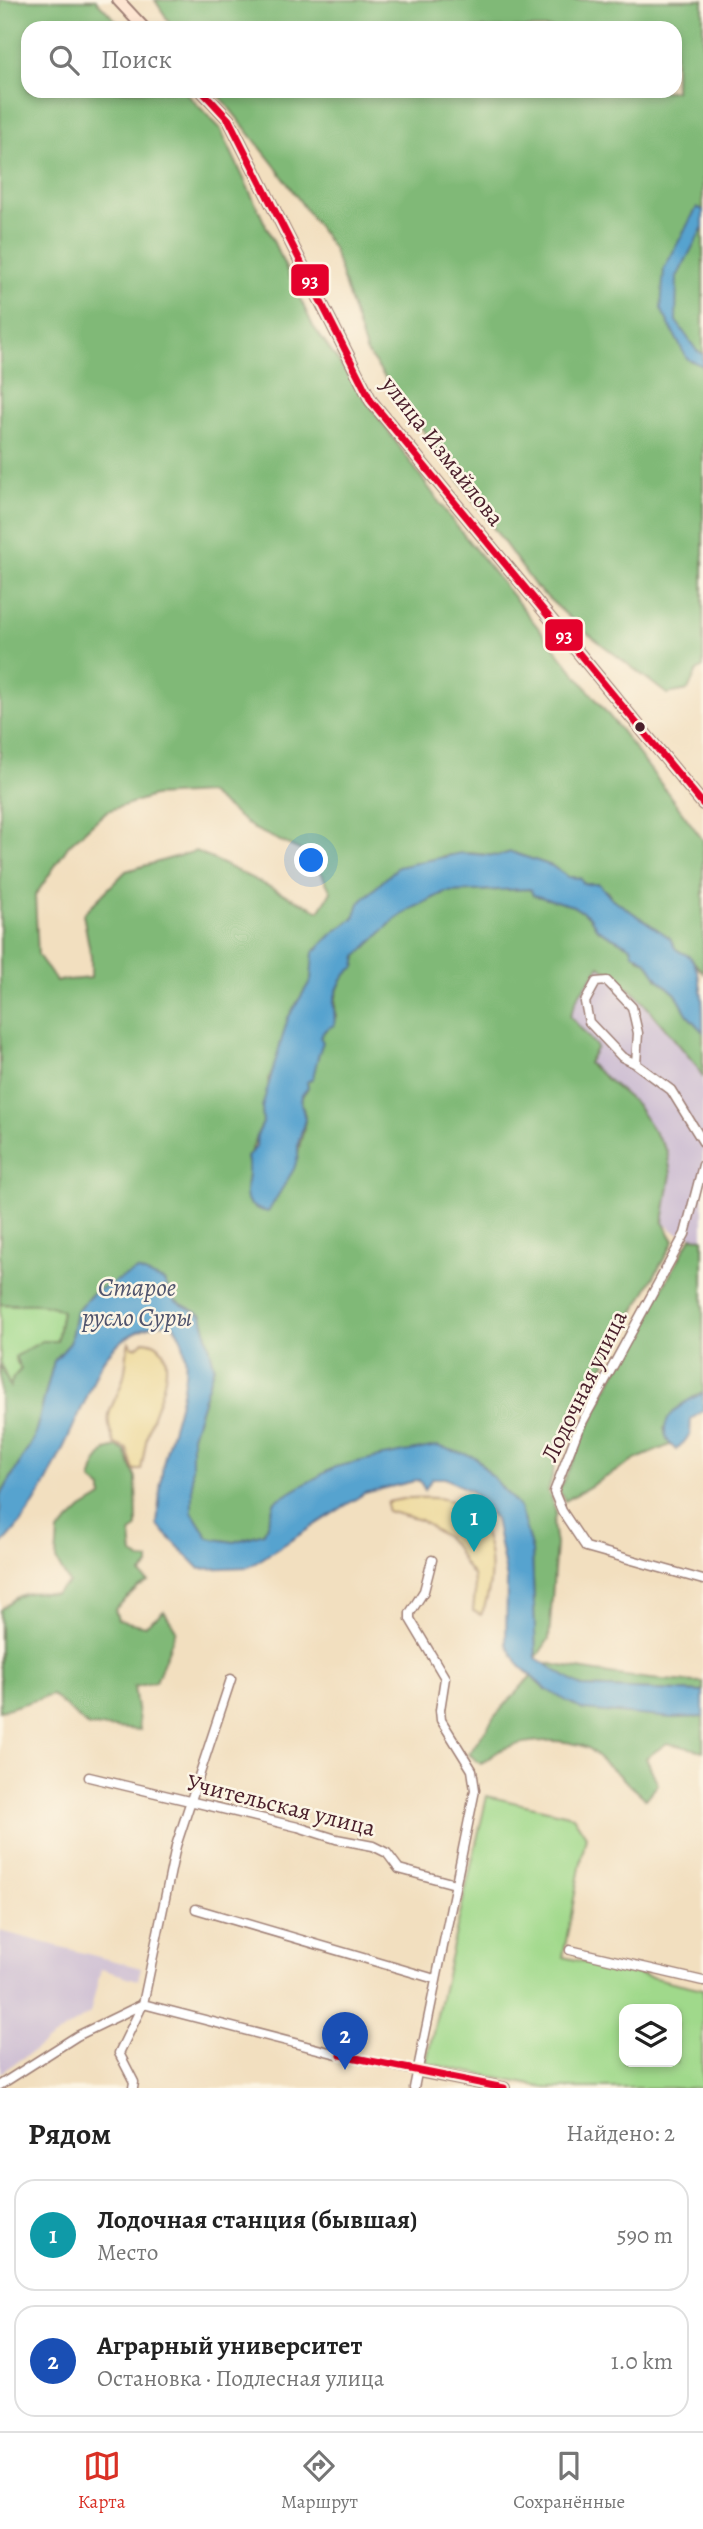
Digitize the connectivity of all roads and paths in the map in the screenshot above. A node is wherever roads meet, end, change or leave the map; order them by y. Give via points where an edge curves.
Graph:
1 (118, 0) edge
2 (138, 21) edge
3 (209, 98) edge
4 (703, 804) edge
5 (636, 1064) junction
6 (703, 1142) edge
7 (703, 1165) edge
8 (432, 1560) dead end
9 (703, 1580) edge
10 (231, 1679) dead end
11 (89, 1777) dead end
12 (191, 1802) junction
13 (455, 1884) junction
14 (196, 1909) dead end
15 (570, 1950) dead end
16 (435, 1979) junction
17 (703, 1981) edge
18 (143, 2004) junction
19 (417, 2071) junction
20 (0, 2085) edge
21 (133, 2088) edge
22 (414, 2088) edge
23 (503, 2088) edge

1 - 2 main road
3 - 4 main road, улица Измайлова via 229,120 371,401
5 - 5 street via 622,1057 589,1022 585,1002 596,982 607,981 632,1007 638,1033
5 - 6 street via 671,1090
7 - 9 street, Лодочная улица via 685,1234 578,1430 554,1492 586,1547
8 - 13 street via 410,1619 445,1678 441,1720 472,1770 475,1790
10 - 12 street
11 - 12 street, Учительская улица
12 - 13 street, Учительская улица via 373,1846 387,1853 399,1868
12 - 18 street via 176,1846
13 - 16 street
14 - 16 street
15 - 17 street
16 - 19 street
18 - 19 street
18 - 20 street via 77,2036
18 - 21 street via 119,2053
19 - 22 street
19 - 23 main road

